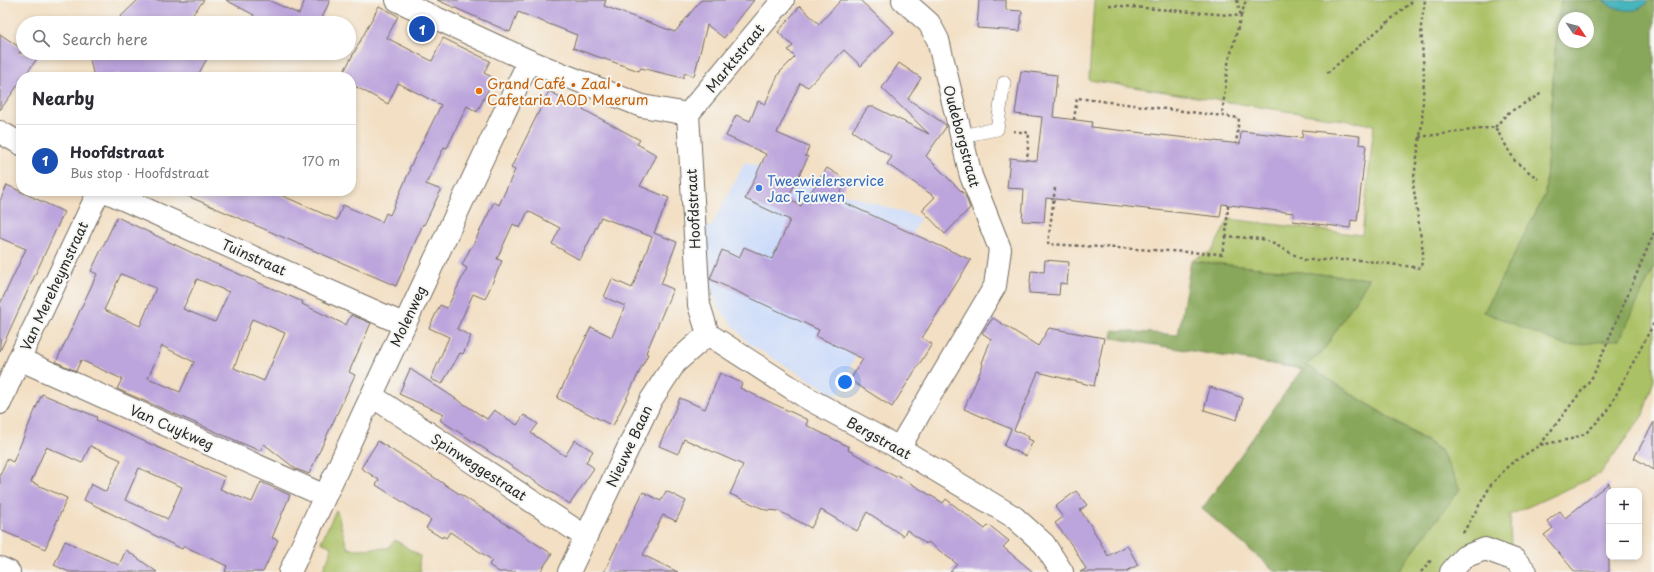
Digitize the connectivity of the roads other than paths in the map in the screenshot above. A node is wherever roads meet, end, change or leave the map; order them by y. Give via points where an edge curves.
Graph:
1 (397, 0) edge
2 (783, 0) edge
3 (903, 0) edge
4 (529, 61) junction
5 (1004, 83) dead end
6 (688, 114) junction
7 (0, 132) edge
8 (961, 136) junction
9 (16, 141) edge
10 (97, 196) edge
11 (116, 196) edge
12 (403, 324) junction
13 (708, 334) junction
14 (19, 359) junction
15 (372, 396) junction
16 (0, 403) edge
17 (899, 448) junction
18 (325, 496) junction
19 (586, 537) junction
20 (0, 568) edge
21 (9, 572) edge
22 (290, 572) edge
23 (569, 572) edge
24 (1062, 572) edge
25 (1451, 572) edge
26 (1526, 572) edge

1 - 4 street
2 - 6 street, Marktstraat
3 - 8 street, Oudeborgstraat via 930,23 938,40
4 - 6 street via 642,106
4 - 12 street, Molenweg
5 - 8 lane via 997,129
6 - 13 street, Hoofdstraat via 699,305
7 - 9 street
8 - 17 street, Oudeborgstraat via 971,176 1000,249 995,286
10 - 14 street, Van Mereheymstraat
11 - 12 street, Tuinstraat
12 - 15 street, Molenweg
13 - 17 street, Bergstraat via 807,398
13 - 19 street, Nieuwe Baan via 675,363 651,400
14 - 16 street, Van Mereheymstraat
14 - 18 street, Van Cuykweg
15 - 18 street, Molenweg
15 - 19 street, Spinweggestraat
17 - 24 street, Bergstraat via 1014,517 1044,544
18 - 22 street, Molenweg
19 - 23 street, Nieuwe Baan
20 - 21 street
25 - 26 street via 1464,557 1484,549 1515,560

